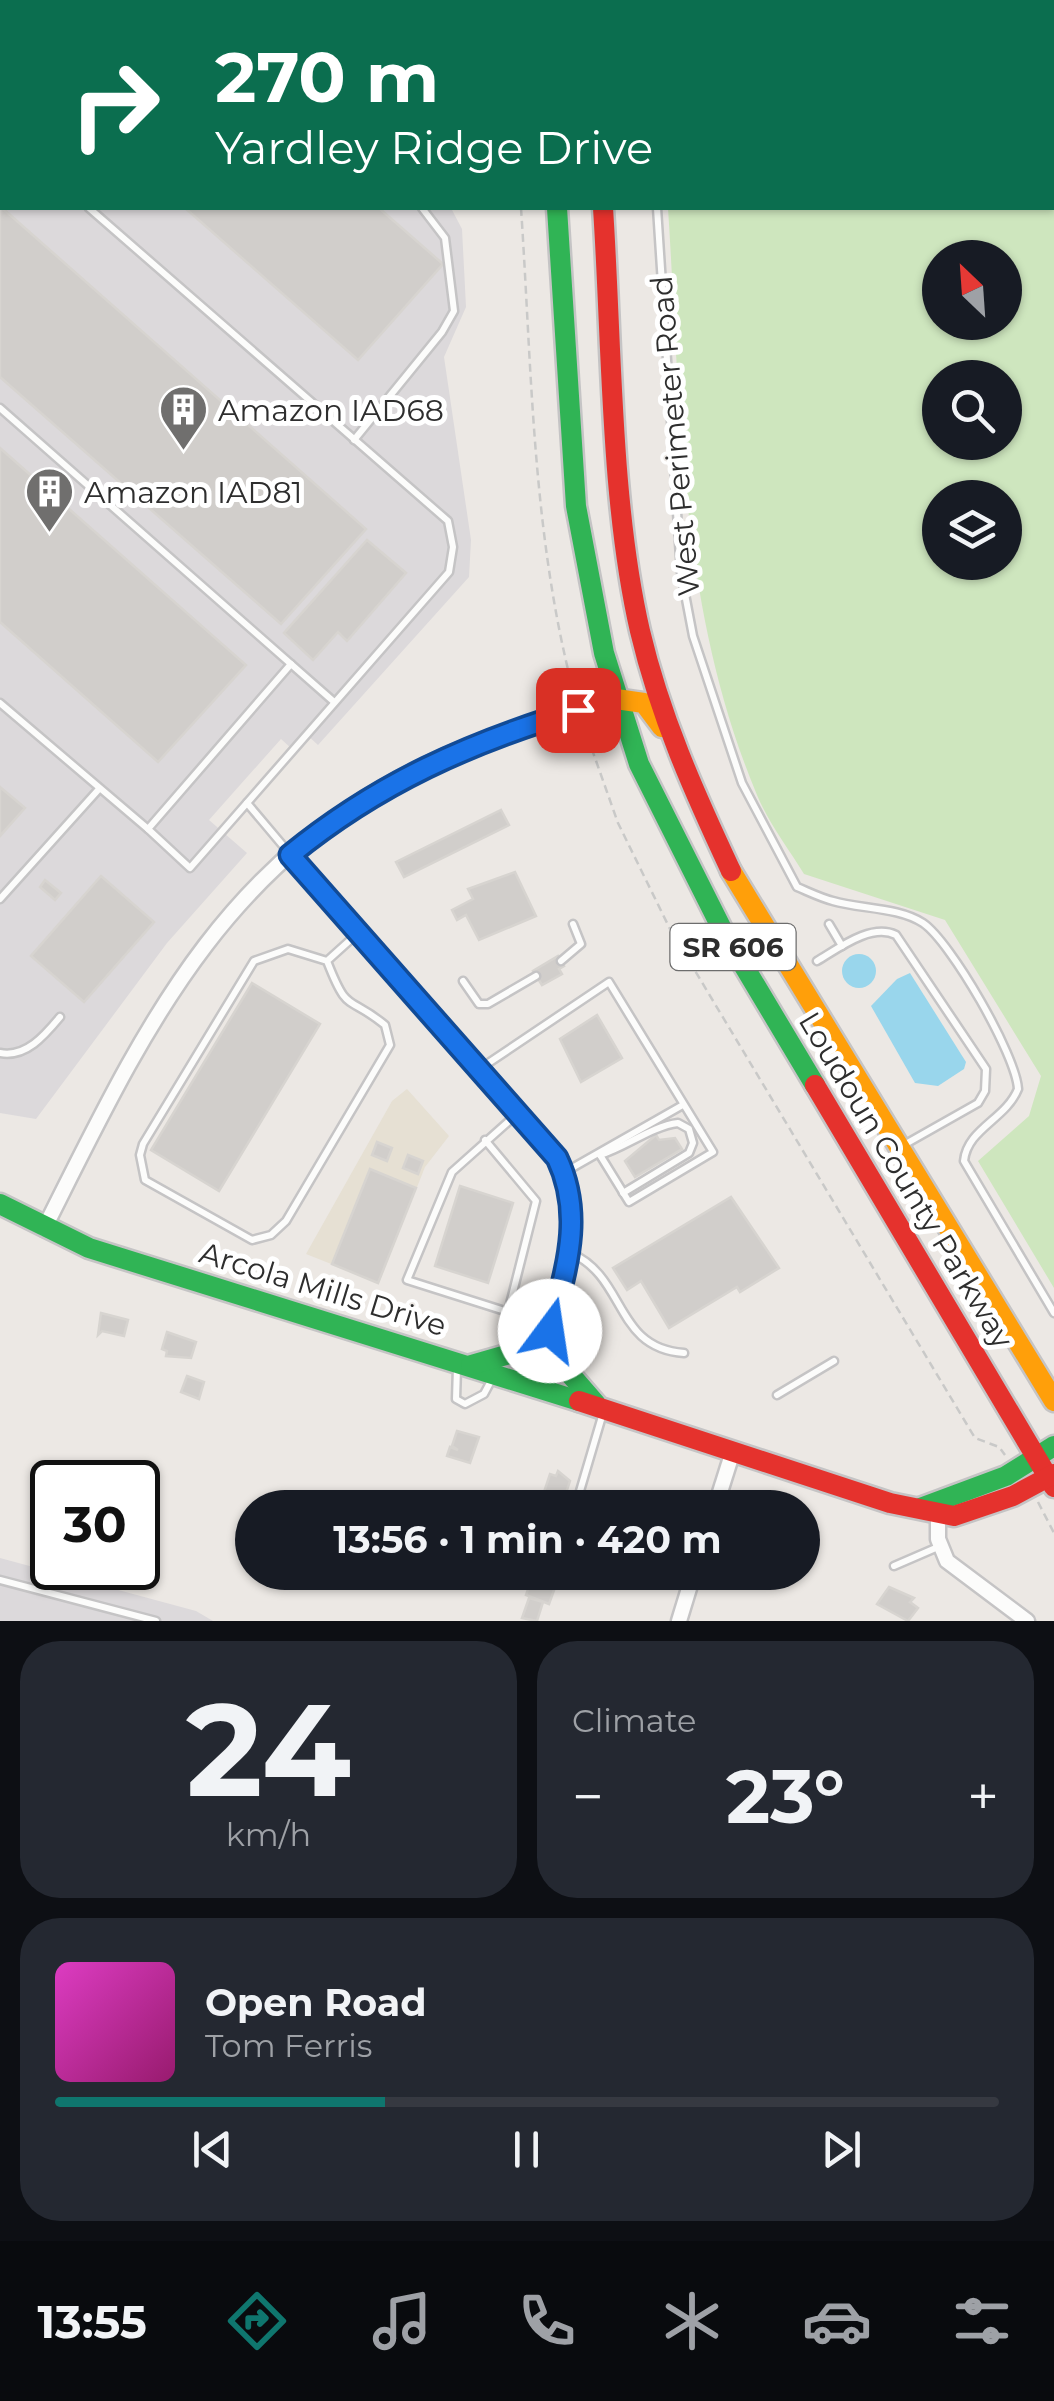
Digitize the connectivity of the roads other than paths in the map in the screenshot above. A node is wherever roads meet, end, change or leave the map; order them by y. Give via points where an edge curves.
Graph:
1 (91, 210) edge
2 (424, 210) edge
3 (557, 210) edge
4 (603, 210) edge
5 (658, 210) edge
6 (0, 408) edge
7 (354, 440) junction
8 (291, 664) junction
9 (616, 699) junction
10 (334, 701) junction
11 (0, 703) edge
12 (673, 746) junction
13 (100, 789) junction
14 (247, 803) junction
15 (148, 829) junction
16 (290, 855) junction
17 (0, 899) edge
18 (573, 924) dead end
19 (830, 924) dead end
20 (358, 933) junction
21 (842, 946) junction
22 (817, 960) dead end
23 (327, 961) junction
24 (561, 961) dead end
25 (536, 976) dead end
26 (463, 981) dead end
27 (60, 1017) dead end
28 (0, 1053) edge
29 (479, 1070) junction
30 (682, 1106) junction
31 (518, 1113) junction
32 (485, 1140) junction
33 (899, 1147) junction
34 (600, 1155) junction
35 (564, 1173) junction
36 (623, 1193) junction
37 (0, 1204) edge
38 (44, 1229) junction
39 (570, 1252) junction
40 (1054, 1313) edge
41 (550, 1331) junction
42 (684, 1352) dead end
43 (834, 1361) dead end
44 (463, 1364) junction
45 (495, 1374) junction
46 (778, 1396) dead end
47 (1054, 1401) edge
48 (602, 1408) junction
49 (733, 1451) junction
50 (1045, 1451) edge
51 (1052, 1480) edge
52 (580, 1490) edge
53 (721, 1490) edge
54 (932, 1507) junction
55 (940, 1547) junction
56 (894, 1566) dead end
57 (0, 1580) edge
58 (688, 1590) edge
59 (156, 1621) edge
60 (679, 1621) edge
61 (1027, 1621) edge

1 - 7 lane
2 - 7 lane via 446,238 454,311
3 - 9 main road, Loudoun County Parkway / SR 606 via 576,506
4 - 12 main road, Loudoun County Parkway / SR 606 via 625,550
5 - 40 lane, West Perimeter Road via 681,573 714,709 742,784 797,887 920,921 982,1006 1009,1055 1018,1089 1001,1116 974,1136 964,1161
6 - 8 lane
7 - 10 lane via 448,521 453,547 450,572
8 - 10 lane
8 - 15 lane
9 - 12 main road via 651,708
9 - 16 street via 432,762 367,798
9 - 50 main road, Loudoun County Parkway / SR 606 via 664,820 716,917
10 - 14 lane
11 - 13 lane
12 - 33 main road, Loudoun County Parkway / SR 606 via 736,882
13 - 15 lane
13 - 17 lane
14 - 15 lane via 190,868
14 - 16 lane
16 - 20 street
16 - 38 street via 240,903 166,996
18 - 24 lane via 581,944
19 - 21 lane
20 - 23 lane
20 - 29 street
21 - 22 lane
21 - 33 lane via 884,930 896,935 986,1069 978,1104
23 - 23 lane via 288,949 254,961 140,1155 145,1180 252,1240 272,1235 286,1221 390,1046 386,1025 341,996
25 - 26 lane via 488,1004 474,1000
27 - 28 lane via 29,1048
29 - 30 lane via 609,982
29 - 31 street
30 - 34 lane
30 - 36 lane via 713,1152 629,1202
31 - 32 lane
31 - 35 street
32 - 32 lane via 452,1172 407,1280 508,1312 536,1201
33 - 47 main road, Loudoun County Parkway / SR 606
34 - 35 lane
34 - 36 lane
34 - 36 lane via 665,1125 689,1130 694,1143 688,1154
35 - 39 street via 572,1205
37 - 38 main road, Arcola Mills Drive
38 - 44 main road, Arcola Mills Drive
39 - 41 street
39 - 42 lane via 595,1266 638,1334 659,1351
41 - 44 main road via 532,1348
41 - 48 main road via 570,1374
43 - 46 lane
44 - 45 main road, Arcola Mills Drive
44 - 45 lane via 453,1385 464,1404 484,1394
45 - 48 main road, Arcola Mills Drive
48 - 49 main road, Arcola Mills Drive
48 - 52 lane
49 - 53 street
49 - 54 main road, Arcola Mills Drive via 862,1495
50 - 51 main road, Loudoun County Parkway / SR 606
50 - 54 main road
51 - 54 main road, Arcola Mills Drive via 954,1516
54 - 55 street
55 - 56 lane
55 - 61 street via 953,1568
57 - 59 lane
58 - 60 street

